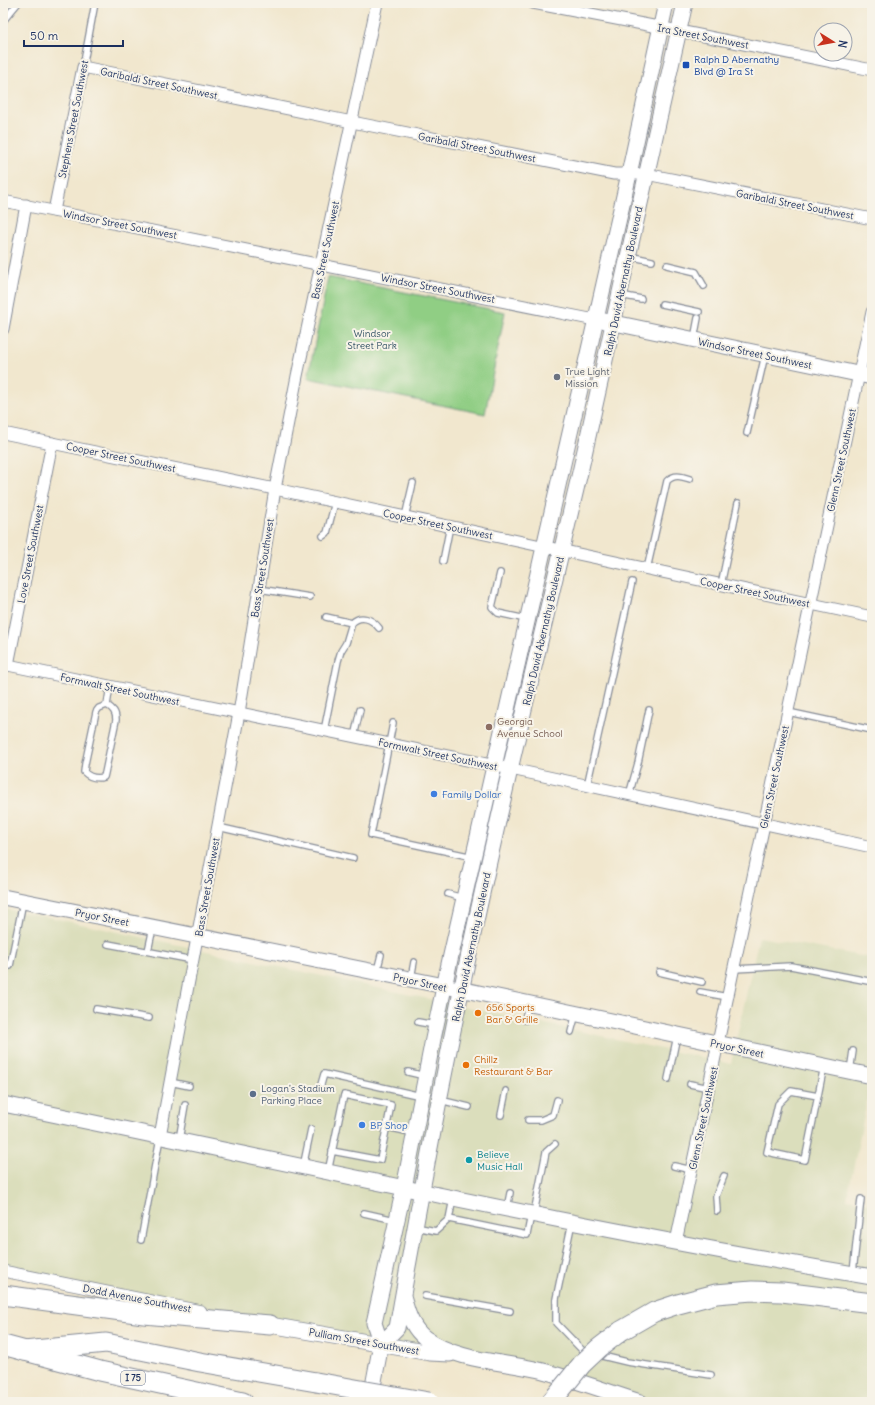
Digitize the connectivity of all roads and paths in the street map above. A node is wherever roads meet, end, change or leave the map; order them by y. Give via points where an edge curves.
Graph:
1 (18, 3) edge
2 (95, 3) edge
3 (377, 3) edge
4 (533, 3) edge
5 (666, 3) edge
6 (685, 3) edge
7 (3, 21) edge
8 (660, 27) junction
9 (679, 31) junction
10 (83, 67) junction
11 (872, 70) edge
12 (352, 122) junction
13 (629, 174) junction
14 (646, 174) junction
15 (3, 200) edge
16 (26, 205) junction
17 (54, 211) junction
18 (872, 219) edge
19 (628, 256) junction
20 (652, 261) dead end
21 (322, 265) junction
22 (667, 265) dead end
23 (704, 286) dead end
24 (620, 295) junction
25 (641, 300) dead end
26 (662, 304) dead end
27 (872, 312) edge
28 (595, 320) junction
29 (614, 323) junction
30 (3, 329) edge
31 (694, 340) junction
32 (766, 355) junction
33 (865, 376) edge
34 (3, 433) edge
35 (747, 434) dead end
36 (52, 443) junction
37 (690, 479) dead end
38 (413, 483) dead end
39 (275, 489) junction
40 (335, 501) junction
41 (738, 503) dead end
42 (405, 517) junction
43 (450, 526) junction
44 (323, 536) dead end
45 (543, 546) junction
46 (561, 550) junction
47 (443, 561) dead end
48 (647, 569) junction
49 (500, 573) dead end
50 (632, 582) dead end
51 (721, 585) junction
52 (259, 589) junction
53 (310, 597) dead end
54 (811, 604) junction
55 (326, 617) dead end
56 (872, 617) edge
57 (527, 619) junction
58 (352, 623) junction
59 (379, 628) dead end
60 (6, 665) edge
61 (110, 686) junction
62 (107, 705) junction
63 (360, 710) dead end
64 (649, 710) dead end
65 (788, 712) junction
66 (239, 713) junction
67 (393, 723) dead end
68 (872, 730) edge
69 (324, 731) junction
70 (354, 737) junction
71 (388, 744) junction
72 (493, 766) junction
73 (511, 769) junction
74 (587, 786) junction
75 (630, 795) junction
76 (764, 824) junction
77 (218, 827) junction
78 (872, 847) edge
79 (473, 857) junction
80 (353, 858) dead end
81 (448, 894) dead end
82 (3, 897) edge
83 (464, 898) junction
84 (23, 901) junction
85 (153, 927) junction
86 (198, 936) junction
87 (108, 944) dead end
88 (148, 951) junction
89 (381, 954) dead end
90 (193, 960) junction
91 (414, 962) dead end
92 (10, 966) dead end
93 (734, 969) junction
94 (659, 972) dead end
95 (376, 973) junction
96 (410, 980) junction
97 (868, 981) dead end
98 (702, 982) dead end
99 (444, 987) junction
100 (462, 990) junction
101 (700, 992) dead end
102 (728, 997) junction
103 (528, 1004) junction
104 (96, 1010) dead end
105 (577, 1014) junction
106 (149, 1018) dead end
107 (525, 1020) dead end
108 (418, 1022) dead end
109 (436, 1025) junction
110 (571, 1032) dead end
111 (677, 1035) junction
112 (718, 1044) junction
113 (853, 1051) dead end
114 (837, 1068) junction
115 (408, 1072) dead end
116 (425, 1076) junction
117 (872, 1076) edge
118 (668, 1079) dead end
119 (170, 1082) junction
120 (690, 1084) dead end
121 (189, 1086) dead end
122 (320, 1088) dead end
123 (709, 1088) junction
124 (506, 1091) dead end
125 (422, 1096) junction
126 (818, 1096) junction
127 (440, 1100) junction
128 (556, 1100) dead end
129 (3, 1104) edge
130 (185, 1105) dead end
131 (469, 1107) dead end
132 (501, 1115) dead end
133 (528, 1120) dead end
134 (387, 1127) junction
135 (311, 1129) dead end
136 (414, 1133) junction
137 (160, 1136) junction
138 (178, 1140) junction
139 (555, 1144) dead end
140 (332, 1151) junction
141 (674, 1166) dead end
142 (303, 1167) junction
143 (692, 1170) junction
144 (328, 1172) junction
145 (724, 1176) dead end
146 (404, 1188) junction
147 (421, 1192) junction
148 (510, 1193) dead end
149 (454, 1198) junction
150 (861, 1199) dead end
151 (506, 1209) junction
152 (717, 1211) dead end
153 (364, 1213) dead end
154 (533, 1214) junction
155 (449, 1219) junction
156 (396, 1220) junction
157 (572, 1222) junction
158 (415, 1227) junction
159 (142, 1240) dead end
160 (676, 1242) junction
161 (3, 1271) edge
162 (853, 1274) junction
163 (872, 1277) edge
164 (383, 1281) junction
165 (404, 1290) junction
166 (3, 1295) edge
167 (425, 1296) dead end
168 (872, 1303) edge
169 (510, 1311) dead end
170 (270, 1325) junction
171 (381, 1344) junction
172 (3, 1346) edge
173 (24, 1351) junction
174 (459, 1354) junction
175 (711, 1375) dead end
176 (242, 1402) edge
177 (370, 1402) edge
178 (429, 1402) edge
179 (551, 1402) edge
180 (640, 1402) edge

1 - 7 lane
2 - 10 lane, Stephens Street Southwest
3 - 12 street, Bass Street Southwest
4 - 8 street, Ira Street Southwest
5 - 8 main road, Ralph David Abernathy Boulevard
6 - 9 main road, Ralph David Abernathy Boulevard
8 - 9 street, Ira Street Southwest
8 - 13 main road, Ralph David Abernathy Boulevard
9 - 11 street, Ira Street Southwest
9 - 14 main road, Ralph David Abernathy Boulevard
10 - 12 street, Garibaldi Street Southwest
10 - 17 street, Stephens Street Southwest
12 - 13 street, Garibaldi Street Southwest via 614,174
12 - 21 street, Bass Street Southwest
13 - 14 street, Garibaldi Street Southwest
13 - 28 main road, Ralph David Abernathy Boulevard
14 - 18 street, Garibaldi Street Southwest
14 - 19 main road, Ralph David Abernathy Boulevard
15 - 16 street, Windsor Street Southwest
16 - 17 street, Windsor Street Southwest
16 - 30 street
17 - 21 street, Windsor Street Southwest
19 - 20 lane
19 - 24 main road, Ralph David Abernathy Boulevard
21 - 28 street, Windsor Street Southwest
21 - 39 street, Bass Street Southwest
22 - 23 lane via 696,272
24 - 25 lane
24 - 29 main road, Ralph David Abernathy Boulevard
26 - 31 lane via 699,315
27 - 33 street, Glenn Street Southwest
28 - 29 main road, Windsor Street Southwest
28 - 45 main road, Ralph David Abernathy Boulevard
29 - 31 main road, Windsor Street Southwest
29 - 46 main road, Ralph David Abernathy Boulevard
31 - 32 main road, Windsor Street Southwest
32 - 33 main road, Windsor Street Southwest
32 - 35 lane
33 - 54 street, Glenn Street Southwest
34 - 36 street, Cooper Street Southwest
36 - 39 street, Cooper Street Southwest
36 - 60 street, Love Street Southwest
37 - 48 lane via 678,476 667,481
38 - 42 lane
39 - 40 street, Cooper Street Southwest
39 - 52 street, Bass Street Southwest
40 - 42 street, Cooper Street Southwest
40 - 44 lane via 327,533
41 - 51 lane
42 - 43 street, Cooper Street Southwest
43 - 45 street, Cooper Street Southwest
43 - 47 lane
45 - 46 street, Cooper Street Southwest
45 - 57 main road, Ralph David Abernathy Boulevard
46 - 48 street, Cooper Street Southwest
46 - 73 main road, Ralph David Abernathy Boulevard
48 - 51 street, Cooper Street Southwest
49 - 57 lane via 492,607 498,613
50 - 74 lane
51 - 54 street, Cooper Street Southwest
52 - 53 lane
52 - 66 street, Bass Street Southwest
54 - 56 street, Cooper Street Southwest
54 - 65 street, Glenn Street Southwest
55 - 58 lane
57 - 72 main road, Ralph David Abernathy Boulevard
58 - 59 lane via 362,618 374,622
58 - 69 lane via 338,661
60 - 61 street, Formwalt Street Southwest
61 - 62 lane
61 - 66 street, Formwalt Street Southwest
62 - 62 lane via 96,712 85,764 84,772 97,778 104,776 105,773 116,720 116,714
63 - 70 lane
64 - 75 lane
65 - 68 lane
65 - 76 street, Glenn Street Southwest
66 - 69 street, Formwalt Street Southwest
66 - 77 street, Bass Street Southwest
67 - 71 lane
69 - 70 street, Formwalt Street Southwest
70 - 71 street, Formwalt Street Southwest
71 - 72 street, Formwalt Street Southwest
71 - 79 lane via 370,835
72 - 73 street, Formwalt Street Southwest
72 - 79 main road, Ralph David Abernathy Boulevard
73 - 74 street, Formwalt Street Southwest
73 - 100 main road, Ralph David Abernathy Boulevard
74 - 75 street, Formwalt Street Southwest
75 - 76 street, Formwalt Street Southwest
76 - 78 street, Formwalt Street Southwest
76 - 93 street, Glenn Street Southwest
77 - 80 lane
77 - 86 street, Bass Street Southwest
79 - 83 main road, Ralph David Abernathy Boulevard
81 - 83 lane
82 - 84 main road, Pryor Street
83 - 99 main road, Ralph David Abernathy Boulevard
84 - 85 main road, Pryor Street
84 - 92 lane
85 - 86 main road, Pryor Street
85 - 88 lane
86 - 90 street, Bass Street Southwest
86 - 95 main road, Pryor Street
87 - 88 lane
88 - 90 lane
89 - 95 lane
90 - 119 street, Bass Street Southwest
91 - 96 lane
93 - 97 lane via 791,966
93 - 102 street, Glenn Street Southwest
94 - 98 lane
95 - 96 main road, Pryor Street
96 - 99 main road, Pryor Street
99 - 100 main road, Pryor Street
99 - 109 main road, Ralph David Abernathy Boulevard
100 - 103 main road, Pryor Street
100 - 127 main road, Ralph David Abernathy Boulevard
101 - 102 lane
102 - 112 street, Glenn Street Southwest
103 - 105 main road, Pryor Street
103 - 107 lane
104 - 106 lane
105 - 110 lane
105 - 111 main road, Pryor Street
108 - 109 lane
109 - 116 main road, Ralph David Abernathy Boulevard
111 - 112 main road, Pryor Street
111 - 118 lane
112 - 114 main road, Pryor Street
112 - 123 street, Glenn Street Southwest
113 - 114 lane
114 - 117 main road, Pryor Street
114 - 126 lane
115 - 116 lane
116 - 125 main road, Ralph David Abernathy Boulevard
119 - 121 lane
119 - 137 street, Bass Street Southwest
120 - 123 lane
122 - 125 lane via 324,1074
123 - 143 street, Glenn Street Southwest
124 - 132 lane
125 - 136 main road, Ralph David Abernathy Boulevard
126 - 126 lane via 805,1160 768,1152 778,1104 791,1091
127 - 131 lane
127 - 147 main road, Ralph David Abernathy Boulevard
128 - 133 lane via 552,1115 541,1120
129 - 137 main road
130 - 138 lane
134 - 136 lane
134 - 140 lane via 380,1160
134 - 140 lane via 391,1105 344,1095
135 - 142 lane
136 - 146 main road, Ralph David Abernathy Boulevard
137 - 138 main road
137 - 159 lane
138 - 142 main road
139 - 154 lane via 546,1152
140 - 144 lane
141 - 143 lane
142 - 144 main road
143 - 160 street, Glenn Street Southwest
144 - 146 main road
145 - 152 lane via 716,1196
146 - 147 main road
146 - 156 main road, Ralph David Abernathy Boulevard
147 - 149 main road
147 - 158 main road, Ralph David Abernathy Boulevard
148 - 151 lane
149 - 151 main road
149 - 155 lane
150 - 162 lane
151 - 154 main road
153 - 156 lane
154 - 155 lane via 527,1234
154 - 157 main road
155 - 158 lane via 436,1231
156 - 164 main road, Ralph David Abernathy Boulevard
157 - 160 main road
157 - 175 lane via 556,1298 556,1323 583,1351 627,1362
158 - 165 main road, Ralph David Abernathy Boulevard
160 - 162 main road
161 - 170 street, Dodd Avenue Southwest
162 - 163 main road
164 - 165 main road
164 - 171 main road, Ralph David Abernathy Boulevard via 374,1323
165 - 171 main road, Ralph David Abernathy Boulevard via 397,1328
165 - 174 main road, Pulliam Street Southwest via 407,1312 416,1329 439,1347
166 - 170 highway via 144,1314
167 - 169 lane
168 - 179 highway, bridge via 752,1291 716,1294 678,1304 654,1312 621,1331 582,1364
170 - 171 main road, Pulliam Street Southwest
171 - 174 main road, Pulliam Street Southwest via 430,1353
171 - 177 main road, Ralph David Abernathy Boulevard
172 - 173 highway, I 75
173 - 176 highway, I 75 via 100,1371
173 - 178 highway, bridge via 106,1343
174 - 180 main road, Pulliam Street Southwest via 546,1372

